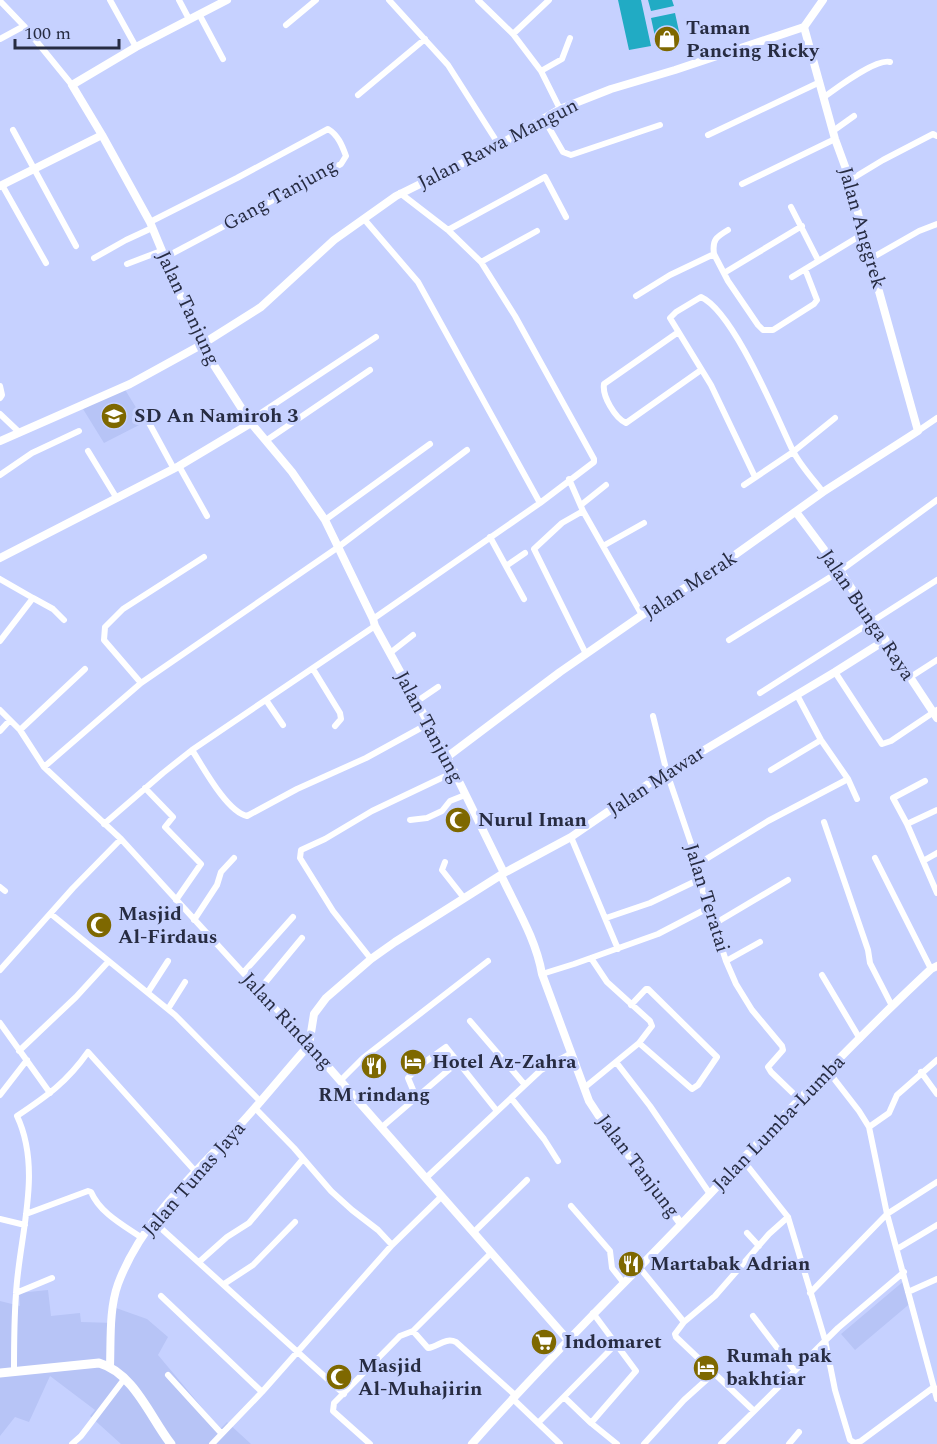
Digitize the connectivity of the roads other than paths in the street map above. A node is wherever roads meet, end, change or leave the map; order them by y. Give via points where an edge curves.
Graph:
1 (110, 0) edge
2 (179, 0) edge
3 (316, 0) edge
4 (389, 0) edge
5 (479, 0) edge
6 (549, 0) edge
7 (823, 0) edge
8 (0, 1) edge
9 (224, 1) edge
10 (199, 14) junction
11 (189, 18) junction
12 (286, 25) dead end
13 (24, 26) junction
14 (804, 27) junction
15 (513, 34) junction
16 (570, 38) dead end
17 (0, 39) edge
18 (426, 39) junction
19 (136, 47) junction
20 (223, 59) dead end
21 (891, 62) dead end
22 (542, 71) junction
23 (820, 82) junction
24 (72, 85) junction
25 (358, 95) dead end
26 (824, 97) junction
27 (560, 109) junction
28 (854, 116) dead end
29 (544, 119) junction
30 (660, 125) dead end
31 (13, 130) dead end
32 (102, 135) junction
33 (708, 135) dead end
34 (834, 135) junction
35 (937, 136) edge
36 (500, 145) junction
37 (34, 168) junction
38 (850, 180) junction
39 (742, 184) dead end
40 (1, 186) edge
41 (400, 193) junction
42 (791, 207) dead end
43 (566, 217) dead end
44 (364, 219) junction
45 (937, 224) edge
46 (151, 225) junction
47 (802, 226) junction
48 (448, 230) junction
49 (728, 230) dead end
50 (537, 231) dead end
51 (863, 234) junction
52 (76, 246) dead end
53 (714, 254) junction
54 (163, 255) junction
55 (94, 258) dead end
56 (870, 259) junction
57 (819, 260) junction
58 (481, 262) junction
59 (46, 263) dead end
60 (127, 264) dead end
61 (805, 269) junction
62 (724, 273) junction
63 (792, 277) dead end
64 (636, 296) dead end
65 (677, 333) junction
66 (376, 338) dead end
67 (201, 345) junction
68 (370, 370) dead end
69 (701, 370) junction
70 (0, 386) edge
71 (0, 398) edge
72 (0, 414) edge
73 (835, 418) dead end
74 (937, 418) edge
75 (148, 421) dead end
76 (250, 422) junction
77 (918, 430) junction
78 (79, 431) dead end
79 (20, 433) junction
80 (267, 440) junction
81 (0, 441) edge
82 (430, 444) dead end
83 (467, 450) dead end
84 (88, 451) dead end
85 (793, 452) junction
86 (177, 467) junction
87 (0, 475) edge
88 (755, 477) junction
89 (569, 479) junction
90 (606, 485) dead end
91 (744, 485) dead end
92 (823, 492) junction
93 (116, 497) junction
94 (937, 500) edge
95 (540, 503) junction
96 (582, 508) junction
97 (796, 512) junction
98 (207, 516) dead end
99 (325, 520) junction
100 (644, 523) dead end
101 (490, 537) junction
102 (603, 546) junction
103 (337, 548) junction
104 (525, 554) dead end
105 (204, 557) dead end
106 (0, 558) edge
107 (506, 566) junction
108 (840, 571) junction
109 (0, 579) edge
110 (937, 580) edge
111 (33, 598) junction
112 (524, 599) dead end
113 (642, 615) junction
114 (64, 620) dead end
115 (374, 622) junction
116 (872, 622) junction
117 (413, 635) dead end
118 (729, 640) dead end
119 (0, 641) edge
120 (884, 641) junction
121 (390, 653) junction
122 (586, 654) junction
123 (937, 660) edge
124 (85, 669) dead end
125 (313, 669) junction
126 (835, 672) junction
127 (909, 678) junction
128 (141, 683) junction
129 (438, 687) dead end
130 (759, 693) dead end
131 (797, 695) junction
132 (266, 700) junction
133 (416, 702) junction
134 (0, 710) edge
135 (936, 713) edge
136 (653, 716) dead end
137 (10, 720) junction
138 (428, 724) junction
139 (283, 725) dead end
140 (335, 726) dead end
141 (20, 730) junction
142 (0, 731) edge
143 (821, 740) junction
144 (192, 750) junction
145 (447, 757) junction
146 (44, 767) junction
147 (771, 770) dead end
148 (454, 772) junction
149 (667, 773) junction
150 (848, 779) junction
151 (925, 781) dead end
152 (146, 788) junction
153 (465, 795) junction
154 (857, 799) dead end
155 (937, 810) edge
156 (410, 820) dead end
157 (824, 822) dead end
158 (104, 824) junction
159 (907, 824) junction
160 (572, 837) junction
161 (121, 839) junction
162 (937, 854) edge
163 (234, 858) dead end
164 (874, 858) dead end
165 (923, 861) junction
166 (445, 862) dead end
167 (698, 864) junction
168 (502, 874) junction
169 (700, 879) junction
170 (788, 880) dead end
171 (937, 893) edge
172 (464, 898) junction
173 (176, 900) junction
174 (706, 909) junction
175 (51, 914) junction
176 (293, 917) dead end
177 (606, 918) junction
178 (194, 920) junction
179 (714, 924) junction
180 (302, 938) dead end
181 (760, 942) dead end
182 (618, 948) junction
183 (591, 958) junction
184 (371, 959) junction
185 (168, 961) dead end
186 (488, 961) dead end
187 (726, 961) junction
188 (108, 962) junction
189 (934, 968) edge
190 (0, 970) edge
191 (243, 973) junction
192 (542, 974) junction
193 (822, 975) dead end
194 (185, 982) dead end
195 (259, 990) junction
196 (148, 992) junction
197 (631, 1005) junction
198 (892, 1006) junction
199 (168, 1009) junction
200 (470, 1021) dead end
201 (0, 1023) edge
202 (860, 1039) junction
203 (639, 1043) junction
204 (309, 1045) junction
205 (19, 1051) junction
206 (570, 1053) junction
207 (27, 1060) junction
208 (937, 1060) edge
209 (459, 1061) junction
210 (616, 1062) junction
211 (828, 1071) junction
212 (921, 1072) junction
213 (341, 1080) junction
214 (525, 1085) junction
215 (584, 1088) junction
216 (50, 1094) junction
217 (937, 1094) edge
218 (0, 1095) edge
219 (416, 1097) junction
220 (511, 1098) junction
221 (799, 1099) junction
222 (258, 1105) junction
223 (497, 1111) junction
224 (382, 1127) junction
225 (869, 1127) junction
226 (303, 1159) junction
227 (742, 1159) junction
228 (558, 1161) dead end
229 (195, 1172) junction
230 (427, 1177) junction
231 (527, 1180) dead end
232 (937, 1182) edge
233 (710, 1194) junction
234 (442, 1196) junction
235 (572, 1206) dead end
236 (26, 1214) junction
237 (887, 1214) junction
238 (788, 1217) junction
239 (0, 1220) edge
240 (154, 1222) junction
241 (295, 1222) dead end
242 (681, 1224) junction
243 (25, 1225) junction
244 (937, 1226) edge
245 (474, 1232) junction
246 (747, 1233) dead end
247 (142, 1238) junction
248 (392, 1245) junction
249 (759, 1246) junction
250 (897, 1249) junction
251 (491, 1253) junction
252 (199, 1262) junction
253 (639, 1267) junction
254 (904, 1272) junction
255 (52, 1278) dead end
256 (937, 1279) edge
257 (623, 1282) junction
258 (224, 1284) junction
259 (908, 1292) junction
260 (16, 1293) junction
261 (810, 1293) junction
262 (161, 1296) dead end
263 (593, 1313) junction
264 (753, 1316) dead end
265 (684, 1322) junction
266 (413, 1331) junction
267 (567, 1339) junction
268 (825, 1341) junction
269 (616, 1344) junction
270 (298, 1352) junction
271 (110, 1366) junction
272 (794, 1370) junction
273 (14, 1372) junction
274 (0, 1373) edge
275 (714, 1373) junction
276 (168, 1375) dead end
277 (126, 1378) junction
278 (934, 1387) junction
279 (262, 1392) junction
280 (344, 1394) junction
281 (514, 1397) junction
282 (564, 1397) junction
283 (937, 1399) edge
284 (754, 1411) junction
285 (591, 1423) junction
286 (538, 1424) junction
287 (799, 1432) dead end
288 (221, 1433) junction
289 (858, 1443) edge
290 (72, 1444) edge
291 (171, 1444) edge
292 (212, 1444) edge
293 (370, 1444) edge
294 (472, 1444) edge
295 (560, 1444) edge
296 (616, 1444) edge
297 (644, 1444) edge
298 (721, 1444) edge
299 (789, 1444) edge

1 - 19 street
2 - 11 street
3 - 12 street
4 - 18 street
5 - 15 street
6 - 15 street
7 - 14 main road
8 - 13 street, Jalan Tanjung
9 - 10 street
10 - 11 street
10 - 20 street
11 - 19 street
13 - 17 street
13 - 24 street, Jalan Tanjung
14 - 23 street, Jalan Anggrek
14 - 27 main road, Jalan Rawa Mangun
15 - 22 street
16 - 22 street via 562,59
18 - 25 street
18 - 36 street via 448,65
19 - 24 street
21 - 26 street via 885,60 872,66
22 - 27 street
23 - 26 street, Jalan Anggrek
23 - 33 street
24 - 32 street, Jalan Tanjung
26 - 34 street, Jalan Anggrek
27 - 29 main road, Jalan Rawa Mangun
28 - 34 street
29 - 30 street via 568,155
29 - 36 main road, Jalan Rawa Mangun
31 - 37 street
32 - 37 street
32 - 46 street, Jalan Tanjung
34 - 38 street, Jalan Anggrek
34 - 39 street
35 - 38 street via 933,134 903,149
36 - 41 main road, Jalan Rawa Mangun
37 - 40 street
37 - 52 street
38 - 51 street, Jalan Anggrek
40 - 59 street
41 - 44 main road, Jalan Rawa Mangun
41 - 48 street
42 - 47 street
43 - 48 street via 546,177
44 - 67 main road, Jalan Rawa Mangun via 334,240 261,308
44 - 95 street via 418,282
45 - 56 street
46 - 54 street, Jalan Tanjung
46 - 54 street, Gang Tanjung via 328,129 342,145 346,156 341,164
46 - 55 street
47 - 57 street
47 - 62 street
48 - 58 street
49 - 53 street via 715,238
50 - 58 street
51 - 56 street, Jalan Anggrek
51 - 57 street
53 - 62 street
53 - 64 street
54 - 60 street
54 - 67 street, Jalan Tanjung
56 - 77 street, Jalan Anggrek
57 - 61 street
58 - 89 street via 594,459
61 - 62 street via 817,300 767,331
61 - 63 street
65 - 69 street
65 - 69 street via 604,384 603,391 620,420 626,423
65 - 85 street via 671,316 701,297 708,300 746,355
66 - 76 street
67 - 76 street, Jalan Tanjung
67 - 79 main road, Jalan Rawa Mangun via 130,384
68 - 80 street
69 - 88 street
70 - 71 street
72 - 79 street
73 - 85 street
74 - 77 street, Jalan Merak
75 - 86 street
76 - 80 street, Jalan Tanjung
76 - 86 street
77 - 92 street, Jalan Merak
78 - 87 street via 32,453
79 - 81 main road, Jalan Rawa Mangun
80 - 99 street, Jalan Tanjung
82 - 99 street
83 - 103 street
84 - 93 street
85 - 88 street
85 - 92 street
86 - 93 street
86 - 98 street
88 - 91 street
89 - 95 street
89 - 96 street
90 - 96 street
92 - 97 street, Jalan Merak
93 - 106 street
94 - 108 street
95 - 101 street
96 - 102 street
96 - 122 street via 534,549
97 - 108 street, Jalan Bunga Raya
97 - 113 street, Jalan Merak
99 - 103 street, Jalan Tanjung
100 - 102 street
101 - 107 street
101 - 115 street
102 - 113 street
103 - 115 street, Jalan Tanjung
103 - 128 street
104 - 107 street
105 - 128 street via 123,609 105,627 105,640
107 - 112 street
108 - 116 street, Jalan Bunga Raya
108 - 118 street
109 - 111 street
110 - 116 street
111 - 114 street
111 - 119 street
113 - 122 street, Jalan Merak
115 - 121 street, Jalan Tanjung
115 - 125 street
116 - 120 street, Jalan Bunga Raya
116 - 130 street
117 - 121 street
120 - 126 street, Jalan Mawar
120 - 127 street, Jalan Bunga Raya
121 - 133 street, Jalan Tanjung
122 - 145 street, Jalan Merak
123 - 127 street
124 - 141 street
125 - 132 street
125 - 140 street via 340,713 341,719
126 - 131 street, Jalan Mawar
126 - 135 street via 882,744
127 - 135 street, Jalan Bunga Raya
128 - 146 street
129 - 133 street
131 - 143 street
131 - 149 street, Jalan Mawar
132 - 139 street
132 - 144 street
133 - 138 street, Jalan Tanjung
134 - 137 street, Jalan Rindang
136 - 149 street, Jalan Teratai
137 - 141 street, Jalan Rindang
137 - 142 street
138 - 144 street via 247,816 240,815
138 - 145 street, Jalan Tanjung
141 - 146 street, Jalan Rindang
143 - 147 street
143 - 150 street
144 - 152 street
145 - 148 street, Jalan Tanjung
146 - 158 street, Jalan Rindang
148 - 153 street, Jalan Tanjung
148 - 184 street via 301,850 300,858 333,911
149 - 160 street, Jalan Mawar
149 - 167 street, Jalan Teratai
150 - 154 street
150 - 167 street
151 - 159 street via 892,798
152 - 158 street
152 - 173 street via 172,817 165,827 201,864
153 - 156 street via 427,818
153 - 168 street, Jalan Tanjung
155 - 159 street
157 - 198 street via 870,963
158 - 161 street, Jalan Rindang
159 - 165 street
160 - 168 street, Jalan Mawar
160 - 177 street
161 - 173 street, Jalan Rindang
161 - 175 street
162 - 165 street
163 - 178 street via 221,872 218,885
164 - 189 street
165 - 171 street
166 - 172 street via 442,870
167 - 169 street, Jalan Teratai
168 - 172 street, Jalan Mawar
168 - 192 street, Jalan Tanjung via 531,937
169 - 174 street, Jalan Teratai
169 - 177 street via 650,903
170 - 179 street
172 - 184 street, Jalan Mawar
173 - 178 street, Jalan Rindang
174 - 179 street, Jalan Teratai
174 - 182 street via 658,934
175 - 188 street
175 - 190 street
176 - 191 street
177 - 182 street
178 - 191 street, Jalan Rindang
179 - 187 street, Jalan Teratai
180 - 195 street
181 - 187 street
182 - 183 street
183 - 192 street
183 - 197 street via 607,982
184 - 204 street, Jalan Mawar via 326,998 314,1014
185 - 196 street
186 - 213 street
187 - 221 street, Jalan Teratai via 752,1010 782,1046 783,1050 768,1066 771,1072
188 - 196 street
188 - 205 street
189 - 198 street, Jalan Lumba-Lumba
191 - 195 street, Jalan Rindang
192 - 206 street, Jalan Tanjung
193 - 202 street
194 - 199 street
195 - 204 street, Jalan Rindang
196 - 199 street
197 - 203 street via 652,1026
197 - 203 street via 648,989 717,1057 692,1089
198 - 202 street, Jalan Lumba-Lumba
199 - 222 street
200 - 214 street
201 - 205 street
202 - 211 street, Jalan Lumba-Lumba
203 - 210 street
204 - 213 street, Jalan Rindang
204 - 222 street, Jalan Tunas Jaya
205 - 207 street
206 - 214 street
206 - 215 street, Jalan Tanjung
207 - 216 street
207 - 218 street
208 - 212 street
209 - 219 street
209 - 219 street via 446,1047 418,1067 408,1078
209 - 223 street
210 - 215 street
210 - 233 street
211 - 221 street, Jalan Lumba-Lumba
211 - 225 street
212 - 217 street
212 - 225 street via 897,1095 889,1113
213 - 224 street, Jalan Rindang
214 - 220 street
215 - 242 street, Jalan Tanjung via 608,1130
216 - 229 street via 88,1052
216 - 236 street via 17,1116 28,1148
219 - 224 street
220 - 223 street
220 - 228 street
221 - 227 street, Jalan Lumba-Lumba
222 - 226 street
222 - 229 street, Jalan Tunas Jaya
223 - 230 street
224 - 230 street, Jalan Rindang
225 - 237 street
226 - 248 street via 331,1191
226 - 252 street via 249,1223
227 - 233 street, Jalan Lumba-Lumba
227 - 238 street
229 - 240 street, Jalan Tunas Jaya
230 - 234 street, Jalan Rindang
231 - 245 street
232 - 237 street
233 - 242 street, Jalan Lumba-Lumba
234 - 245 street, Jalan Rindang
234 - 248 street
235 - 257 street via 610,1251 612,1268
236 - 243 street
236 - 247 street via 91,1192 108,1214
237 - 250 street
237 - 261 street
238 - 249 street
238 - 261 street
239 - 243 street
240 - 247 street, Jalan Tunas Jaya
240 - 252 street
241 - 258 street via 253,1265
242 - 253 street, Jalan Lumba-Lumba
243 - 260 street
244 - 250 street
245 - 251 street, Jalan Rindang
246 - 249 street
247 - 271 street, Jalan Tunas Jaya via 117,1285
248 - 270 street
249 - 265 street via 715,1296
250 - 254 street
251 - 266 street
251 - 267 street, Jalan Rindang
252 - 258 street
253 - 257 street, Jalan Lumba-Lumba
253 - 265 street
254 - 259 street
254 - 268 street
255 - 260 street
256 - 259 street
257 - 263 street, Jalan Lumba-Lumba
258 - 270 street
259 - 278 street
260 - 273 street
261 - 268 street
262 - 279 street
263 - 267 street, Jalan Lumba-Lumba
263 - 269 street
264 - 272 street
265 - 275 street via 676,1337
266 - 280 street via 400,1336
266 - 281 street via 428,1348 446,1341 456,1342
267 - 281 street, Jalan Lumba-Lumba
268 - 272 street
268 - 289 street via 847,1431 850,1440
269 - 282 street
269 - 285 street via 636,1371
270 - 279 street
270 - 280 street
271 - 273 main road via 99,1363
271 - 277 main road
272 - 284 street
273 - 274 main road
275 - 284 street
275 - 297 street
276 - 288 street
277 - 290 street
277 - 291 main road
278 - 283 street
278 - 289 street
279 - 288 street
280 - 293 street via 334,1403 333,1411
281 - 286 street
281 - 294 street, Jalan Lumba-Lumba
282 - 285 street
282 - 286 street
284 - 298 street
285 - 296 street
286 - 295 street
287 - 299 street
288 - 292 street

